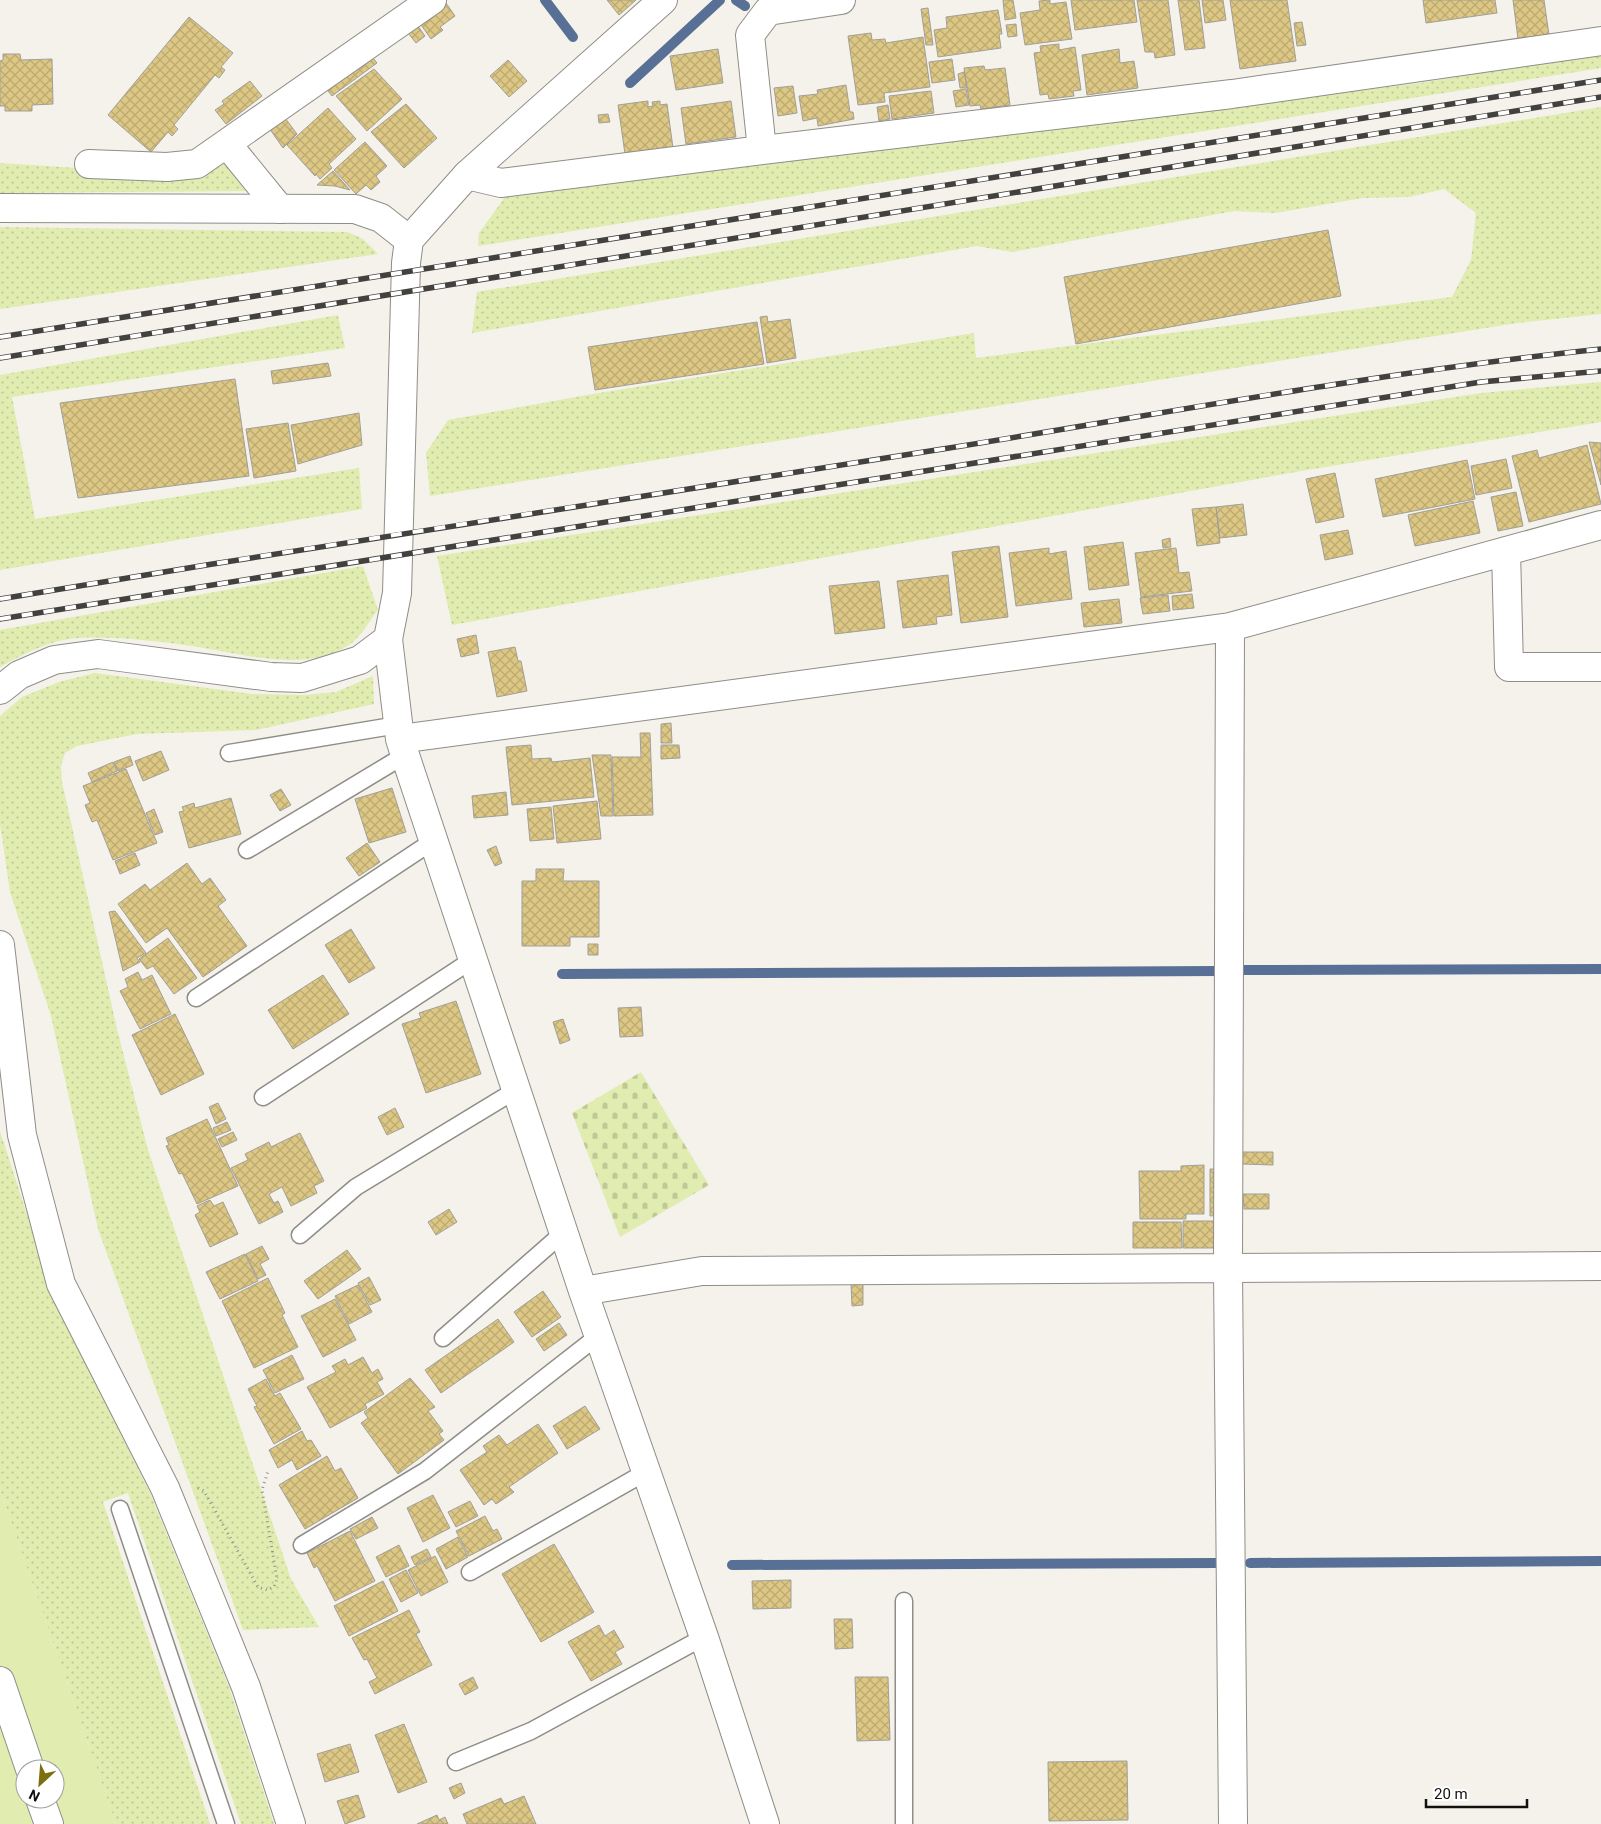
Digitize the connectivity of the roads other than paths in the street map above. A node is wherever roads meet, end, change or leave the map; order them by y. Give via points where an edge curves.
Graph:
1 (432, 0) edge
2 (663, 0) edge
3 (841, 0) edge
4 (1601, 41) edge
5 (227, 144) junction
6 (762, 150) junction
7 (89, 164) dead end
8 (467, 175) junction
9 (0, 208) edge
10 (280, 209) junction
11 (409, 240) junction
12 (1601, 525) edge
13 (1506, 551) junction
14 (1230, 627) junction
15 (388, 639) junction
16 (1601, 667) edge
17 (0, 690) edge
18 (401, 740) junction
19 (229, 753) dead end
20 (433, 840) junction
21 (247, 850) dead end
22 (0, 945) edge
23 (472, 960) junction
24 (196, 998) dead end
25 (516, 1090) junction
26 (263, 1097) dead end
27 (563, 1233) junction
28 (300, 1235) dead end
29 (1601, 1266) edge
30 (1228, 1269) junction
31 (583, 1290) junction
32 (598, 1336) junction
33 (443, 1338) dead end
34 (646, 1472) junction
35 (120, 1509) dead end
36 (302, 1545) dead end
37 (470, 1572) dead end
38 (904, 1602) dead end
39 (704, 1637) junction
40 (0, 1681) edge
41 (27, 1759) edge
42 (456, 1762) dead end
43 (44, 1809) edge
44 (49, 1824) edge
45 (226, 1824) edge
46 (291, 1824) edge
47 (765, 1824) edge
48 (904, 1824) edge
49 (1233, 1824) edge

1 - 5 street
2 - 8 street
3 - 6 street via 768,11 750,35
4 - 6 street via 1232,94
5 - 7 street via 197,164 167,167
5 - 10 street
6 - 8 street via 502,183
8 - 11 street
9 - 10 street
10 - 11 street via 355,209 381,218
11 - 15 street via 397,593
12 - 13 street
13 - 14 street
13 - 16 street via 1509,667
14 - 18 street
14 - 30 street
15 - 17 street via 360,660 302,678 271,677 98,654 54,660 19,676
15 - 18 street
18 - 19 lane
18 - 20 street
18 - 21 lane
20 - 23 street
20 - 24 lane
22 - 46 street via 22,1135 61,1284 165,1488 246,1687
23 - 25 street
23 - 26 lane
25 - 27 street
25 - 28 lane via 356,1187
27 - 31 street
27 - 33 lane
29 - 30 street
30 - 31 street via 702,1271
30 - 49 street
31 - 32 street
32 - 34 street
32 - 36 lane via 425,1471
34 - 37 lane
34 - 39 street
35 - 45 lane
38 - 48 lane
39 - 42 lane via 531,1731
39 - 47 street
40 - 41 street
43 - 44 street

